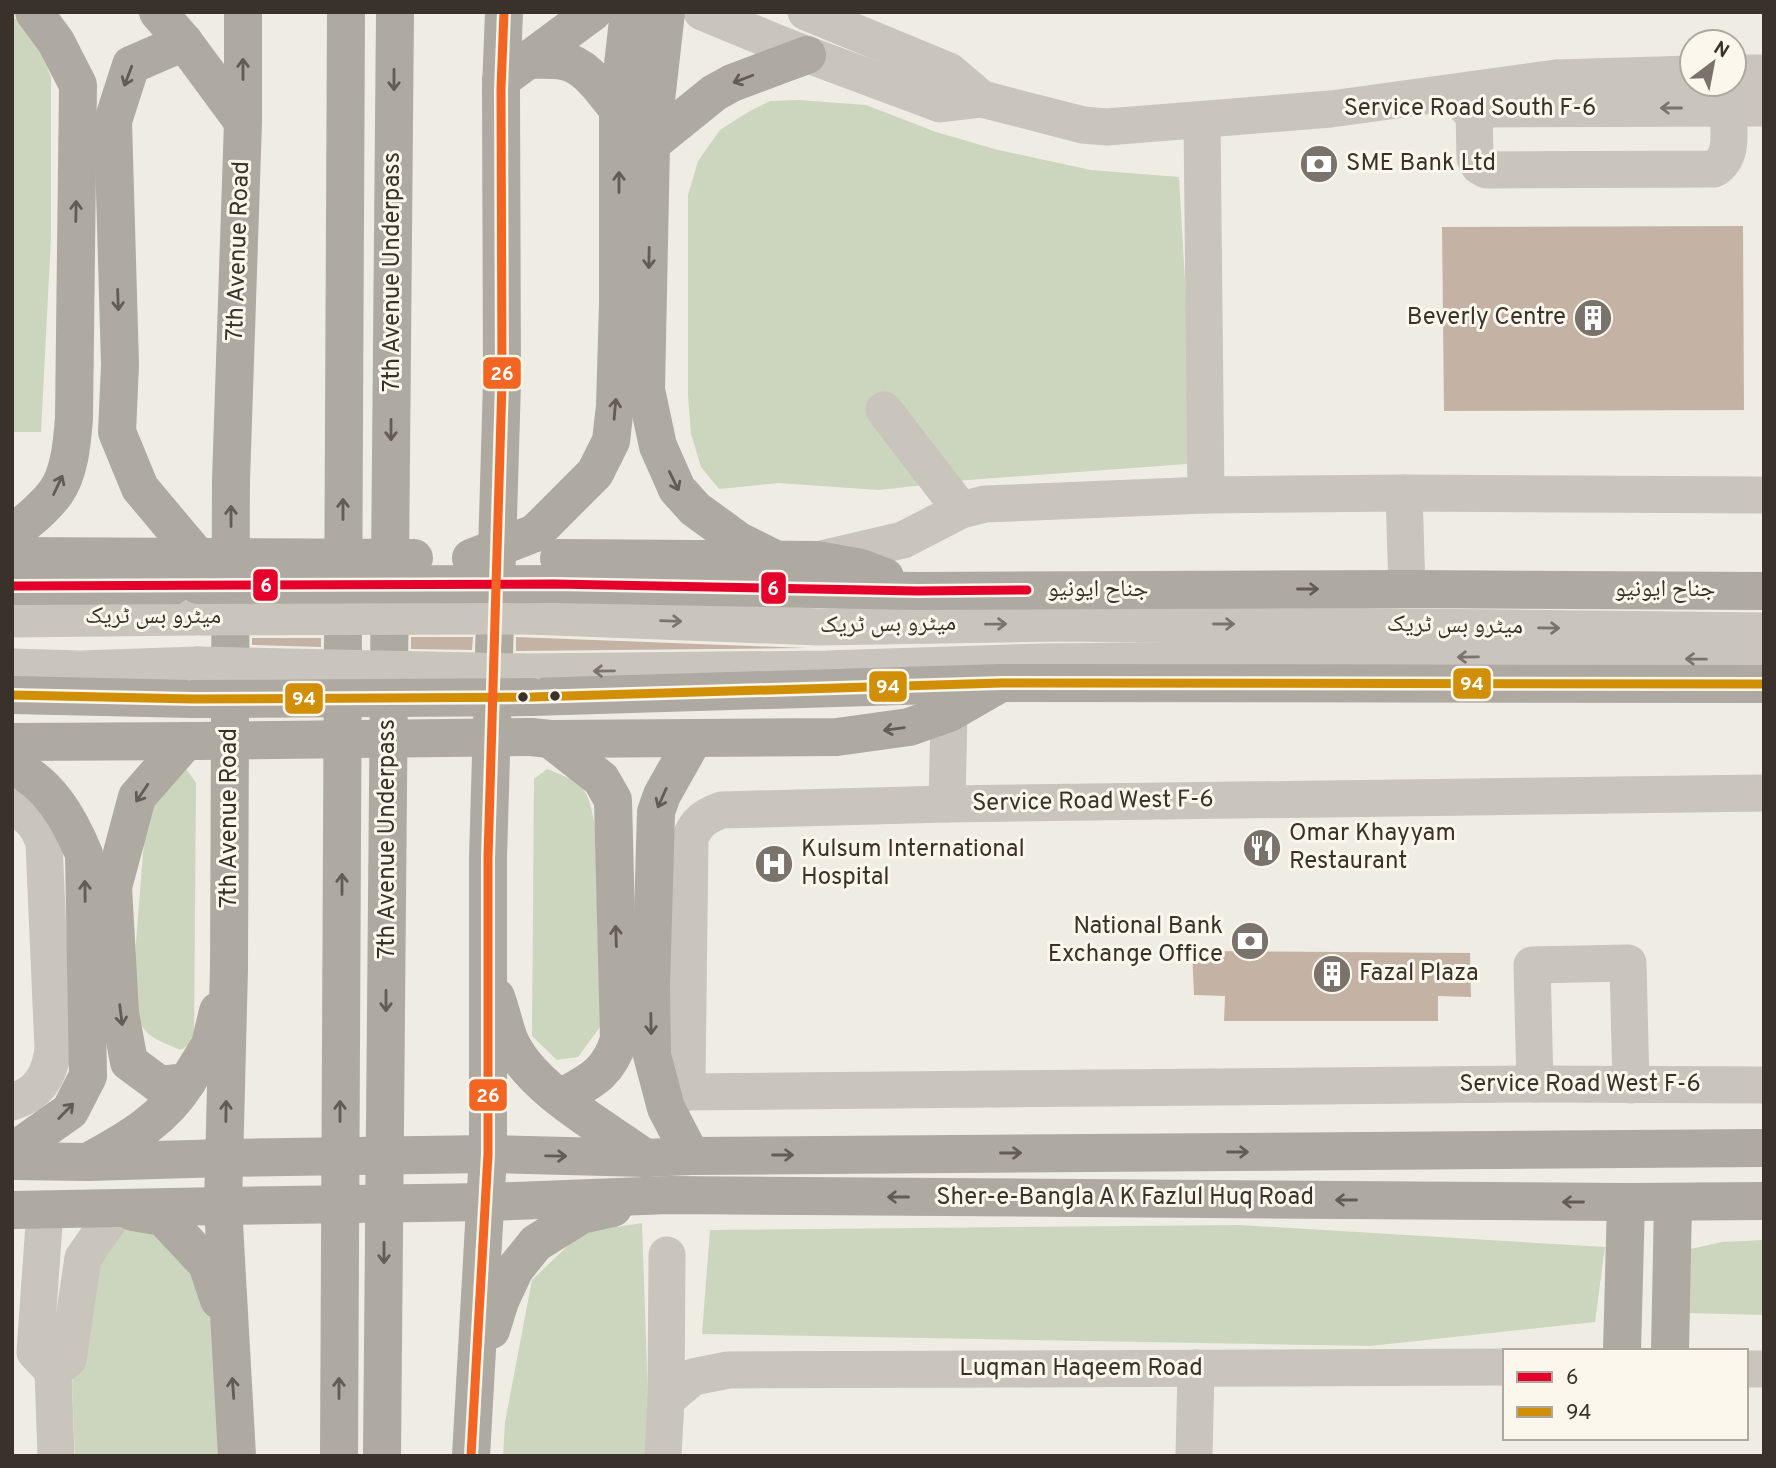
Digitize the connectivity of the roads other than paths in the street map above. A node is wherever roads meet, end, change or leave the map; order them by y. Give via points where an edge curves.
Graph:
1 (34, 12) edge
2 (70, 12) edge
3 (158, 12) edge
4 (243, 12) edge
5 (346, 12) edge
6 (395, 12) edge
7 (504, 12) edge
8 (593, 12) edge
9 (629, 12) edge
10 (666, 12) edge
11 (702, 12) edge
12 (806, 12) edge
13 (184, 42) junction
14 (807, 55) junction
15 (515, 70) junction
16 (1678, 74) edge
17 (78, 85) junction
18 (982, 99) junction
19 (1746, 108) edge
20 (618, 109) junction
21 (1331, 109) junction
22 (1474, 109) junction
23 (1202, 121) junction
24 (243, 122) junction
25 (651, 144) junction
26 (884, 410) dead end
27 (1404, 493) junction
28 (1206, 495) junction
29 (1764, 495) edge
30 (961, 510) junction
31 (12, 534) edge
32 (12, 556) edge
33 (546, 558) junction
34 (775, 559) junction
35 (817, 560) junction
36 (200, 579) junction
37 (12, 586) edge
38 (1406, 589) junction
39 (917, 591) junction
40 (1764, 591) edge
41 (12, 619) edge
42 (1764, 631) edge
43 (1764, 659) edge
44 (12, 667) edge
45 (195, 682) junction
46 (1001, 683) junction
47 (1764, 684) edge
48 (527, 685) junction
49 (12, 695) edge
50 (949, 713) junction
51 (540, 738) junction
52 (694, 738) junction
53 (12, 741) edge
54 (193, 741) junction
55 (12, 765) edge
56 (1764, 793) edge
57 (947, 804) junction
58 (12, 807) edge
59 (487, 965) junction
60 (229, 968) junction
61 (187, 1082) junction
62 (1535, 1084) junction
63 (1632, 1085) junction
64 (1764, 1086) edge
65 (560, 1098) junction
66 (675, 1100) junction
67 (12, 1102) edge
68 (1764, 1148) edge
69 (12, 1152) edge
70 (488, 1154) junction
71 (691, 1156) junction
72 (226, 1158) junction
73 (645, 1158) junction
74 (12, 1161) edge
75 (88, 1162) junction
76 (669, 1195) junction
77 (1764, 1201) edge
78 (486, 1202) junction
79 (1626, 1202) junction
80 (1673, 1202) junction
81 (223, 1206) junction
82 (117, 1209) junction
83 (29, 1210) edge
84 (667, 1255) dead end
85 (229, 1332) junction
86 (1622, 1349) edge
87 (1670, 1349) edge
88 (1503, 1367) edge
89 (1196, 1368) junction
90 (12, 1371) edge
91 (53, 1371) junction
92 (476, 1383) junction
93 (666, 1400) junction
94 (56, 1456) edge
95 (237, 1456) edge
96 (339, 1456) edge
97 (382, 1456) edge
98 (471, 1456) edge
99 (663, 1456) edge
100 (1195, 1456) edge

1 - 17 main road
2 - 17 main road
3 - 13 main road
24 -> 4 main road, 7th Avenue Road
96 -> 5 main road, 7th Avenue Underpass
6 -> 97 main road, 7th Avenue Underpass
7 - 15 main road
8 - 15 main road
9 - 20 main road
10 - 25 main road
11 - 14 street
12 - 18 street via 948,71
13 - 24 main road
13 -> 36 main road via 131,65 113,121 120,365 117,432 140,488
14 - 18 street via 940,104
14 -> 25 main road via 714,93
15 - 20 main road via 561,61 572,64
15 - 59 main road
16 - 21 street, Service Road South F-6 via 1556,78
31 -> 17 main road via 58,490 71,453
18 - 23 street via 1083,125
19 -> 22 street, Service Road South F-6
19 - 22 street via 1723,163 1714,169 1526,170 1479,166
33 -> 20 main road via 611,441 618,304
21 - 22 street, Service Road South F-6
21 - 23 street
23 - 28 street
60 -> 24 main road, 7th Avenue Road via 231,480
25 -> 34 main road via 646,390 658,446 677,489 695,509 738,541
26 - 30 street
27 - 28 street
27 - 29 street
27 - 38 street
28 - 30 street via 985,504
30 - 35 street via 902,540
32 - 36 main road
33 - 34 main road
33 - 36 main road, جناح ایونیو, bridge
33 - 36 main road, bridge via 471,558
33 - 39 main road, جناح ایونیو
34 - 35 main road
35 - 39 main road via 861,568
36 - 37 main road, جناح ایونیو
36 - 41 street, میٹرو بس ٹریک
36 -> 42 street, میٹرو بس ٹریک, bridge via 529,616 819,627 1074,623
39 -> 38 main road, جناح ایونیو
38 - 40 main road, جناح ایونیو
43 -> 48 street, میٹرو بس ٹریک via 1440,658
44 - 45 street, میٹرو بس ٹریک via 80,668
45 - 48 main road, bridge
45 - 49 main road
46 - 47 main road
46 - 48 main road
46 - 50 main road
50 -> 52 main road via 909,727 837,737
50 - 57 street
51 - 52 main road
51 - 54 main road, bridge
65 -> 51 main road via 609,1066 619,1039 613,800 601,779
52 -> 66 main road via 656,812 652,1055
53 - 54 main road
54 -> 61 main road via 137,797 113,887 120,1013 129,1062 160,1085
69 -> 55 main road via 70,1111 88,1076 84,854 70,821 50,792
56 - 57 street, Service Road West F-6
57 - 66 street, Service Road West F-6 via 722,810 694,826 690,839 687,1082
58 - 67 street via 34,822 44,843 53,1049 45,1079 26,1097
59 - 65 main road via 509,1041 530,1071
59 - 70 main road
60 - 61 main road via 210,1045
72 -> 60 main road, 7th Avenue Road
61 - 75 main road via 176,1101 134,1137
62 - 63 street, Service Road West F-6
62 - 63 street via 1532,965 1628,963
62 - 66 street, Service Road West F-6
63 - 64 street, Service Road West F-6
65 - 73 main road
66 - 71 main road
71 -> 68 main road, Sher-e-Bangla A K Fazlul Huq Road
70 - 72 main road, Sher-e-Bangla A K Fazlul Huq Road, bridge
70 -> 73 main road, Sher-e-Bangla A K Fazlul Huq Road
70 - 78 main road
71 - 73 main road, Sher-e-Bangla A K Fazlul Huq Road
72 - 75 main road
72 - 81 main road, 7th Avenue Road
74 - 75 main road
76 - 78 main road, Sher-e-Bangla A K Fazlul Huq Road
79 -> 76 main road, Sher-e-Bangla A K Fazlul Huq Road
76 - 92 main road via 581,1215 536,1243 514,1269 500,1301
77 - 80 main road, Sher-e-Bangla A K Fazlul Huq Road
78 - 81 main road, Sher-e-Bangla A K Fazlul Huq Road, bridge
78 - 92 main road
79 - 80 main road, Sher-e-Bangla A K Fazlul Huq Road
79 - 86 main road
80 - 87 main road
81 - 82 main road
81 - 85 main road, 7th Avenue Road
82 - 83 main road
82 - 85 main road via 163,1217 207,1264
82 - 91 street via 83,1258 68,1359
83 - 91 street via 35,1352
84 - 93 street
95 -> 85 main road, 7th Avenue Road
88 - 89 street, Luqman Haqeem Road
89 - 93 street, Luqman Haqeem Road via 728,1370 694,1377
89 - 100 street
90 - 91 street
91 - 94 street
92 - 98 main road
93 - 99 street

